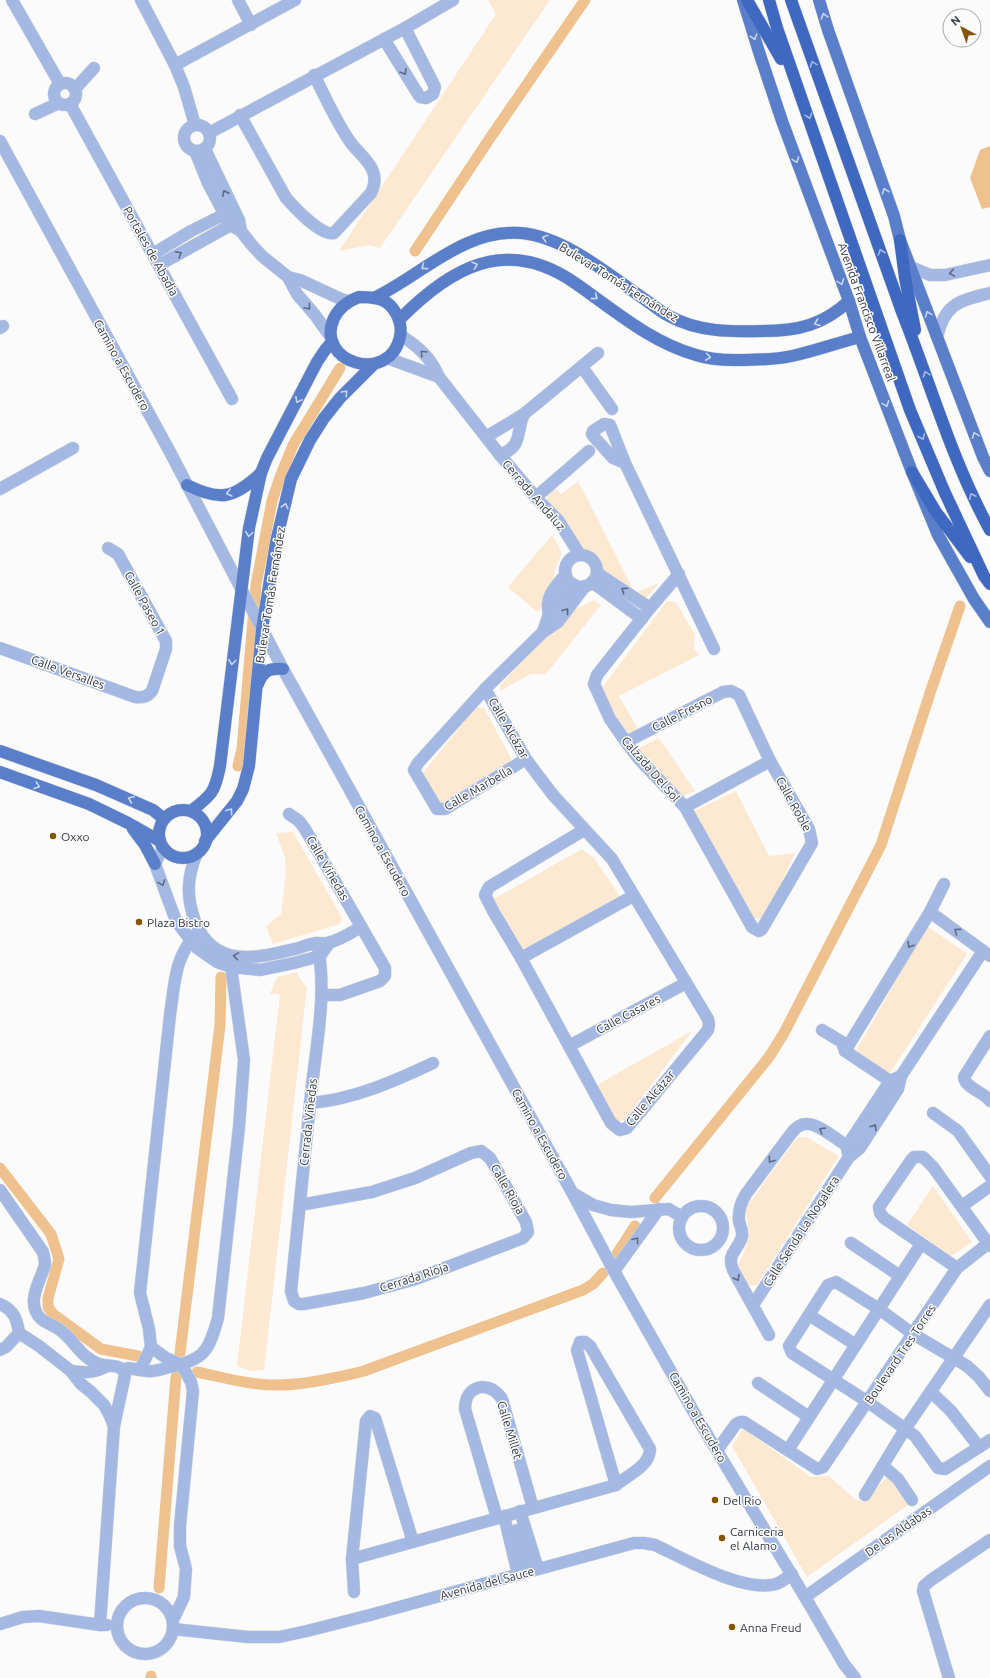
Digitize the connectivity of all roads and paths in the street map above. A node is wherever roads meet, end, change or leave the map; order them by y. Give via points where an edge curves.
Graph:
1 (12, 0) edge
2 (141, 0) edge
3 (238, 0) edge
4 (295, 0) edge
5 (454, 0) edge
6 (743, 0) edge
7 (747, 0) edge
8 (769, 0) edge
9 (791, 0) edge
10 (819, 0) edge
11 (251, 25) junction
12 (405, 28) junction
13 (384, 39) junction
14 (175, 65) junction
15 (94, 68) dead end
16 (314, 75) junction
17 (60, 84) junction
18 (75, 89) junction
19 (802, 97) junction
20 (65, 104) junction
21 (35, 114) dead end
22 (240, 115) junction
23 (194, 125) junction
24 (209, 133) junction
25 (0, 141) edge
26 (200, 150) junction
27 (234, 220) junction
28 (207, 222) junction
29 (212, 235) junction
30 (900, 240) junction
31 (152, 254) junction
32 (159, 265) junction
33 (990, 265) edge
34 (911, 267) junction
35 (288, 277) junction
36 (990, 293) edge
37 (374, 298) junction
38 (349, 301) junction
39 (849, 301) junction
40 (399, 320) junction
41 (400, 335) junction
42 (860, 337) junction
43 (937, 337) junction
44 (331, 339) junction
45 (598, 353) dead end
46 (387, 358) junction
47 (921, 359) junction
48 (374, 364) junction
49 (582, 367) junction
50 (439, 377) junction
51 (232, 399) dead end
52 (612, 410) dead end
53 (524, 414) junction
54 (486, 437) junction
55 (73, 448) dead end
56 (589, 451) dead end
57 (500, 456) junction
58 (625, 463) dead end
59 (990, 471) edge
60 (912, 472) junction
61 (261, 473) junction
62 (187, 486) junction
63 (0, 489) edge
64 (536, 497) junction
65 (990, 530) edge
66 (108, 548) dead end
67 (580, 555) junction
68 (679, 574) junction
69 (569, 579) junction
70 (592, 580) junction
71 (987, 580) edge
72 (244, 594) junction
73 (650, 608) junction
74 (642, 619) junction
75 (990, 622) edge
76 (260, 624) junction
77 (543, 632) junction
78 (0, 648) edge
79 (714, 649) dead end
80 (283, 669) junction
81 (257, 687) junction
82 (485, 688) junction
83 (739, 695) joint
84 (135, 697) joint
85 (626, 742) junction
86 (0, 751) edge
87 (526, 760) junction
88 (770, 761) junction
89 (0, 772) edge
90 (684, 807) junction
91 (191, 811) junction
92 (289, 814) dead end
93 (164, 819) junction
94 (128, 823) junction
95 (584, 830) junction
96 (205, 841) junction
97 (162, 844) junction
98 (196, 853) junction
99 (155, 864) junction
100 (944, 884) dead end
101 (633, 896) junction
102 (930, 912) junction
103 (361, 927) junction
104 (199, 931) junction
105 (758, 931) joint
106 (190, 940) junction
107 (330, 942) junction
108 (316, 943) junction
109 (987, 953) edge
110 (320, 956) junction
111 (261, 957) junction
112 (521, 958) junction
113 (231, 967) junction
114 (260, 970) junction
115 (686, 983) junction
116 (322, 995) junction
117 (822, 1030) dead end
118 (990, 1036) edge
119 (569, 1046) junction
120 (987, 1049) edge
121 (845, 1051) junction
122 (432, 1063) dead end
123 (901, 1076) junction
124 (890, 1081) junction
125 (990, 1101) edge
126 (310, 1103) junction
127 (932, 1112) dead end
128 (848, 1151) junction
129 (990, 1176) edge
130 (990, 1186) edge
131 (0, 1190) edge
132 (573, 1194) junction
133 (300, 1205) junction
134 (962, 1206) junction
135 (659, 1209) junction
136 (682, 1216) junction
137 (739, 1220) junction
138 (723, 1224) junction
139 (528, 1232) joint
140 (720, 1239) junction
141 (851, 1243) dead end
142 (921, 1244) junction
143 (989, 1244) edge
144 (735, 1249) junction
145 (957, 1268) junction
146 (614, 1271) junction
147 (900, 1276) junction
148 (294, 1301) joint
149 (0, 1304) edge
150 (753, 1305) junction
151 (990, 1305) edge
152 (879, 1309) junction
153 (809, 1315) junction
154 (19, 1333) junction
155 (914, 1334) junction
156 (769, 1335) dead end
157 (856, 1346) junction
158 (151, 1347) junction
159 (0, 1350) edge
160 (953, 1357) junction
161 (182, 1365) junction
162 (108, 1366) junction
163 (123, 1370) junction
164 (140, 1370) junction
165 (71, 1371) junction
166 (834, 1380) junction
167 (758, 1383) dead end
168 (990, 1391) edge
169 (931, 1392) junction
170 (868, 1402) junction
171 (809, 1418) junction
172 (114, 1426) junction
173 (905, 1429) junction
174 (990, 1440) edge
175 (979, 1447) junction
176 (717, 1450) junction
177 (788, 1450) junction
178 (883, 1466) junction
179 (990, 1466) edge
180 (616, 1485) junction
181 (865, 1495) dead end
182 (912, 1500) dead end
183 (533, 1508) junction
184 (508, 1515) junction
185 (413, 1542) junction
186 (989, 1544) edge
187 (352, 1559) junction
188 (528, 1571) junction
189 (792, 1574) junction
190 (354, 1592) dead end
191 (805, 1597) junction
192 (0, 1624) edge
193 (117, 1624) junction
194 (100, 1625) junction
195 (173, 1625) junction
196 (844, 1664) junction
197 (848, 1678) edge
198 (855, 1678) edge
199 (949, 1678) edge

1 - 17 street
2 - 14 street
3 - 11 street
4 - 11 street
5 - 12 street
6 -> 39 main road, Avenida Francisco Villarreal via 758,52
7 - 19 highway
8 - 19 highway, Avenida Francisco Villarreal
47 -> 9 highway
30 -> 10 main road
11 - 14 street
12 - 13 street
13 -> 12 street via 420,97 426,98 433,94 435,87
13 - 16 street
14 - 23 street
15 - 18 street
16 - 22 street
16 - 22 street via 340,125 374,175 371,193 334,233 325,233 286,198
17 - 18 street via 69,84
17 - 20 street via 54,93 56,100
18 - 20 street via 75,98
19 -> 71 highway, Avenida Francisco Villarreal via 910,410
20 - 21 street
20 - 31 street, Portales de Abadia
22 - 24 street
23 - 24 street via 203,126
23 - 26 street via 184,136 186,146
24 - 26 street via 209,145
25 - 62 street, Camino a Escudero
26 - 27 street
27 - 28 street
27 - 29 street
27 - 35 street via 262,256
28 - 29 street
28 - 31 street
32 -> 29 street
30 - 34 main road
30 - 47 highway
31 - 32 street, Portales de Abadia
32 - 51 street, Portales de Abadia
33 -> 34 street via 945,275 930,275
43 -> 34 main road
35 - 38 street
35 -> 44 street via 297,294
36 - 43 street via 964,299 948,310 941,320
37 - 38 main road via 359,297
39 -> 37 main road, Bulevar Tomás Fernández via 835,314 803,327 779,331 706,329 669,316 558,243 520,233 476,239 427,265 394,288
37 - 40 main road via 385,301
38 - 44 main road via 335,316 330,326
39 - 42 main road, Avenida Francisco Villarreal
40 - 41 main road
40 -> 42 main road, Bulevar Tomás Fernández via 416,303 453,275 500,259 529,262 554,270 649,335 697,356 724,360 758,360 791,356
41 - 46 main road via 396,348
50 -> 41 street, Cerrada Andaluz via 433,364 421,350
42 -> 60 main road, Avenida Francisco Villarreal
59 -> 43 main road
44 - 48 main road via 342,355 351,361
44 -> 61 main road
45 - 49 street
46 - 48 main road
46 - 50 street
65 -> 47 highway via 965,481 941,422
76 -> 48 main road, Bulevar Tomás Fernández via 276,542 291,479 298,463 324,418
49 - 52 street
49 - 53 street
50 - 54 street, Cerrada Andaluz
53 - 54 street
53 - 57 street, Cerrada Andaluz via 516,444
54 - 57 street, Cerrada Andaluz
55 - 63 street
56 - 64 street
57 - 64 street, Cerrada Andaluz
58 - 68 street
60 - 71 highway via 936,512
60 - 75 main road, Avenida Francisco Villarreal via 938,535
61 -> 62 main road via 245,488 225,495 205,494
61 -> 72 main road via 249,528
62 - 72 street, Camino a Escudero
64 - 67 street, Cerrada Andaluz via 562,525
66 - 84 street, Calle Paseo 1 via 118,554 167,644 152,691 142,698
67 - 69 street via 567,564
67 - 70 street via 595,562
68 - 73 street, Calzada Del Sol
68 - 79 street
69 - 70 street via 577,586
69 - 77 street, Calle Alcázar via 547,600 549,614
73 -> 70 street
70 - 74 street
77 -> 70 street, Calle Alcázar via 558,622
72 - 76 street, Camino a Escudero
72 -> 91 main road via 216,785 207,799
73 - 74 street, Calzada Del Sol
74 - 85 street, Calzada Del Sol via 594,681 610,719
76 - 80 street, Camino a Escudero
76 - 81 main road, Bulevar Tomás Fernández
77 - 82 street, Calle Alcázar
78 - 84 street, Calle Versalles
80 - 81 main road via 268,670 260,678
80 - 132 street, Camino a Escudero
96 -> 81 main road, Bulevar Tomás Fernández via 237,801 243,789 249,766
82 - 87 street, Calle Alcázar
82 - 87 street, Calle Marbella via 414,770 430,800 436,809 444,809
83 - 85 street, Calle Fresno via 731,691 723,692
83 - 88 street, Calle Roble
85 - 90 street, Calzada Del Sol
93 -> 86 main road via 148,807 96,785
87 - 95 street, Calle Alcázar
88 - 90 street
88 - 105 street, Calle Roble via 808,829 812,843 764,926
89 -> 94 main road via 88,804
90 - 105 street, Calzada Del Sol via 752,927
91 - 93 main road via 176,811
91 - 96 main road via 203,820 207,834
92 - 103 street, Calle Viñedas via 306,829
93 - 97 main road via 159,834
94 - 97 main road
94 - 99 main road
95 - 101 street, Calle Alcázar via 612,860
95 - 112 street, Calle Alcázar via 487,890 486,898 492,911
96 - 98 main road
97 - 98 main road via 175,856 190,856
97 - 99 street
98 - 104 street via 188,884 189,900
99 -> 106 street via 176,921
100 - 102 street
101 - 112 street
101 - 115 street, Calle Alcázar
109 -> 102 street, Calle Senda La Nogalera
102 -> 121 street
103 - 107 street
103 - 116 street, Calle Viñedas via 385,968 385,976 380,981 340,996
104 - 106 street
111 -> 104 street via 250,958 221,952
106 - 113 street via 216,962
106 - 158 street via 176,972 140,1293
107 - 108 street
107 - 110 street
108 - 110 street, Cerrada Viñedas
108 - 111 street
109 - 123 street, Calle Senda La Nogalera
110 - 114 street
110 - 116 street, Cerrada Viñedas
111 - 114 street
112 - 119 street, Calle Alcázar
113 - 114 street
113 - 161 street via 244,1060 218,1318 212,1341 201,1356
115 - 119 street, Calle Casares
115 - 119 street, Calle Alcázar via 706,1014 708,1030 627,1128 620,1130 611,1123
116 - 126 street, Cerrada Viñedas
117 - 121 street via 842,1042
118 - 120 street
120 - 125 street via 964,1077 966,1083
121 - 124 street
122 - 126 street via 364,1092
123 - 124 street
128 -> 123 street, Calle Senda La Nogalera via 860,1148 898,1089
124 - 128 street, Calle Senda La Nogalera
126 - 133 street, Cerrada Viñedas
127 - 129 street via 958,1131
128 -> 137 street via 813,1125 802,1124 795,1129 744,1198
128 - 150 street, Calle Senda La Nogalera
130 - 134 street
131 - 162 street via 43,1252 45,1263 34,1299 39,1317 60,1330 89,1360
132 - 135 street via 593,1205 611,1210 631,1212
132 - 146 street, Camino a Escudero
133 - 139 street, Calle Rioja via 372,1192 415,1178 481,1151 490,1158 526,1222
133 - 148 street, Cerrada Viñedas via 291,1290
134 - 142 street via 923,1157 912,1158 879,1210 884,1218
134 - 143 street
135 - 136 street via 669,1209
146 -> 135 street
136 - 138 street via 694,1207 709,1207 716,1211
136 - 140 street via 679,1232 687,1245 701,1250 708,1249
137 - 138 street
137 - 144 street, Calle Senda La Nogalera via 742,1234
138 - 140 street
139 - 148 street, Cerrada Rioja via 523,1238 416,1279 364,1293 311,1303 299,1304
140 - 144 street
141 - 147 street
142 - 145 street
142 - 147 street
143 - 145 street, Boulevard Tres Torres
144 -> 150 street, Calle Senda La Nogalera via 731,1256 731,1266
145 - 155 street, Boulevard Tres Torres
146 - 176 street, Camino a Escudero
147 - 152 street
149 - 154 street via 8,1307 14,1314
150 - 156 street, Calle Senda La Nogalera
151 - 160 street
152 - 153 street via 838,1282 828,1285
152 - 155 street
152 - 157 street
153 - 157 street
153 - 166 street via 789,1346 792,1353
154 - 159 street
154 - 165 street
155 - 160 street
155 - 170 street, Boulevard Tres Torres
157 - 166 street
158 - 161 street
158 - 164 street
160 - 168 street via 974,1371
160 - 169 street
161 - 164 street via 152,1372
161 - 195 street via 193,1391 180,1526 180,1546 186,1569 184,1596
162 - 163 street
162 - 165 street via 84,1373
163 - 164 street
163 - 172 street
165 - 172 street via 104,1405
166 - 170 street
166 - 171 street
167 - 171 street
169 - 173 street
169 - 175 street via 951,1411
170 - 173 street
170 - 177 street, Boulevard Tres Torres via 823,1467 817,1469
171 - 177 street
172 - 194 street
173 - 175 street via 915,1436 938,1468 945,1469
173 - 178 street
174 - 175 street
176 - 177 street via 740,1422 744,1422
176 - 189 street, Camino a Escudero
178 - 181 street
178 - 182 street via 898,1479
179 - 191 street, De las Aldabas
180 - 180 street via 646,1462 650,1449 590,1346 580,1342 577,1350
180 - 183 street
183 - 184 street
183 - 184 street, Calle Millet via 502,1399 490,1388 476,1389 466,1398 465,1409
184 - 185 street
184 - 188 street
184 - 188 street
185 - 187 street
185 - 187 street via 376,1420 370,1416 366,1421
186 - 199 street via 924,1586 923,1591
187 - 190 street
188 - 189 street, Avenida del Sauce via 624,1545 644,1543 655,1545 731,1580 746,1584 777,1584
188 - 195 street, Avenida del Sauce via 363,1617 279,1637 248,1637
189 - 191 street, Camino a Escudero
191 - 196 street, Camino a Escudero
192 - 194 street via 23,1617 39,1616
193 - 194 street
193 - 195 street via 124,1608 131,1602 148,1598 164,1605
193 - 195 street via 122,1642 129,1649 147,1654 164,1646 170,1638
196 - 197 street, Camino a Escudero
196 - 198 street, Camino a Escudero

